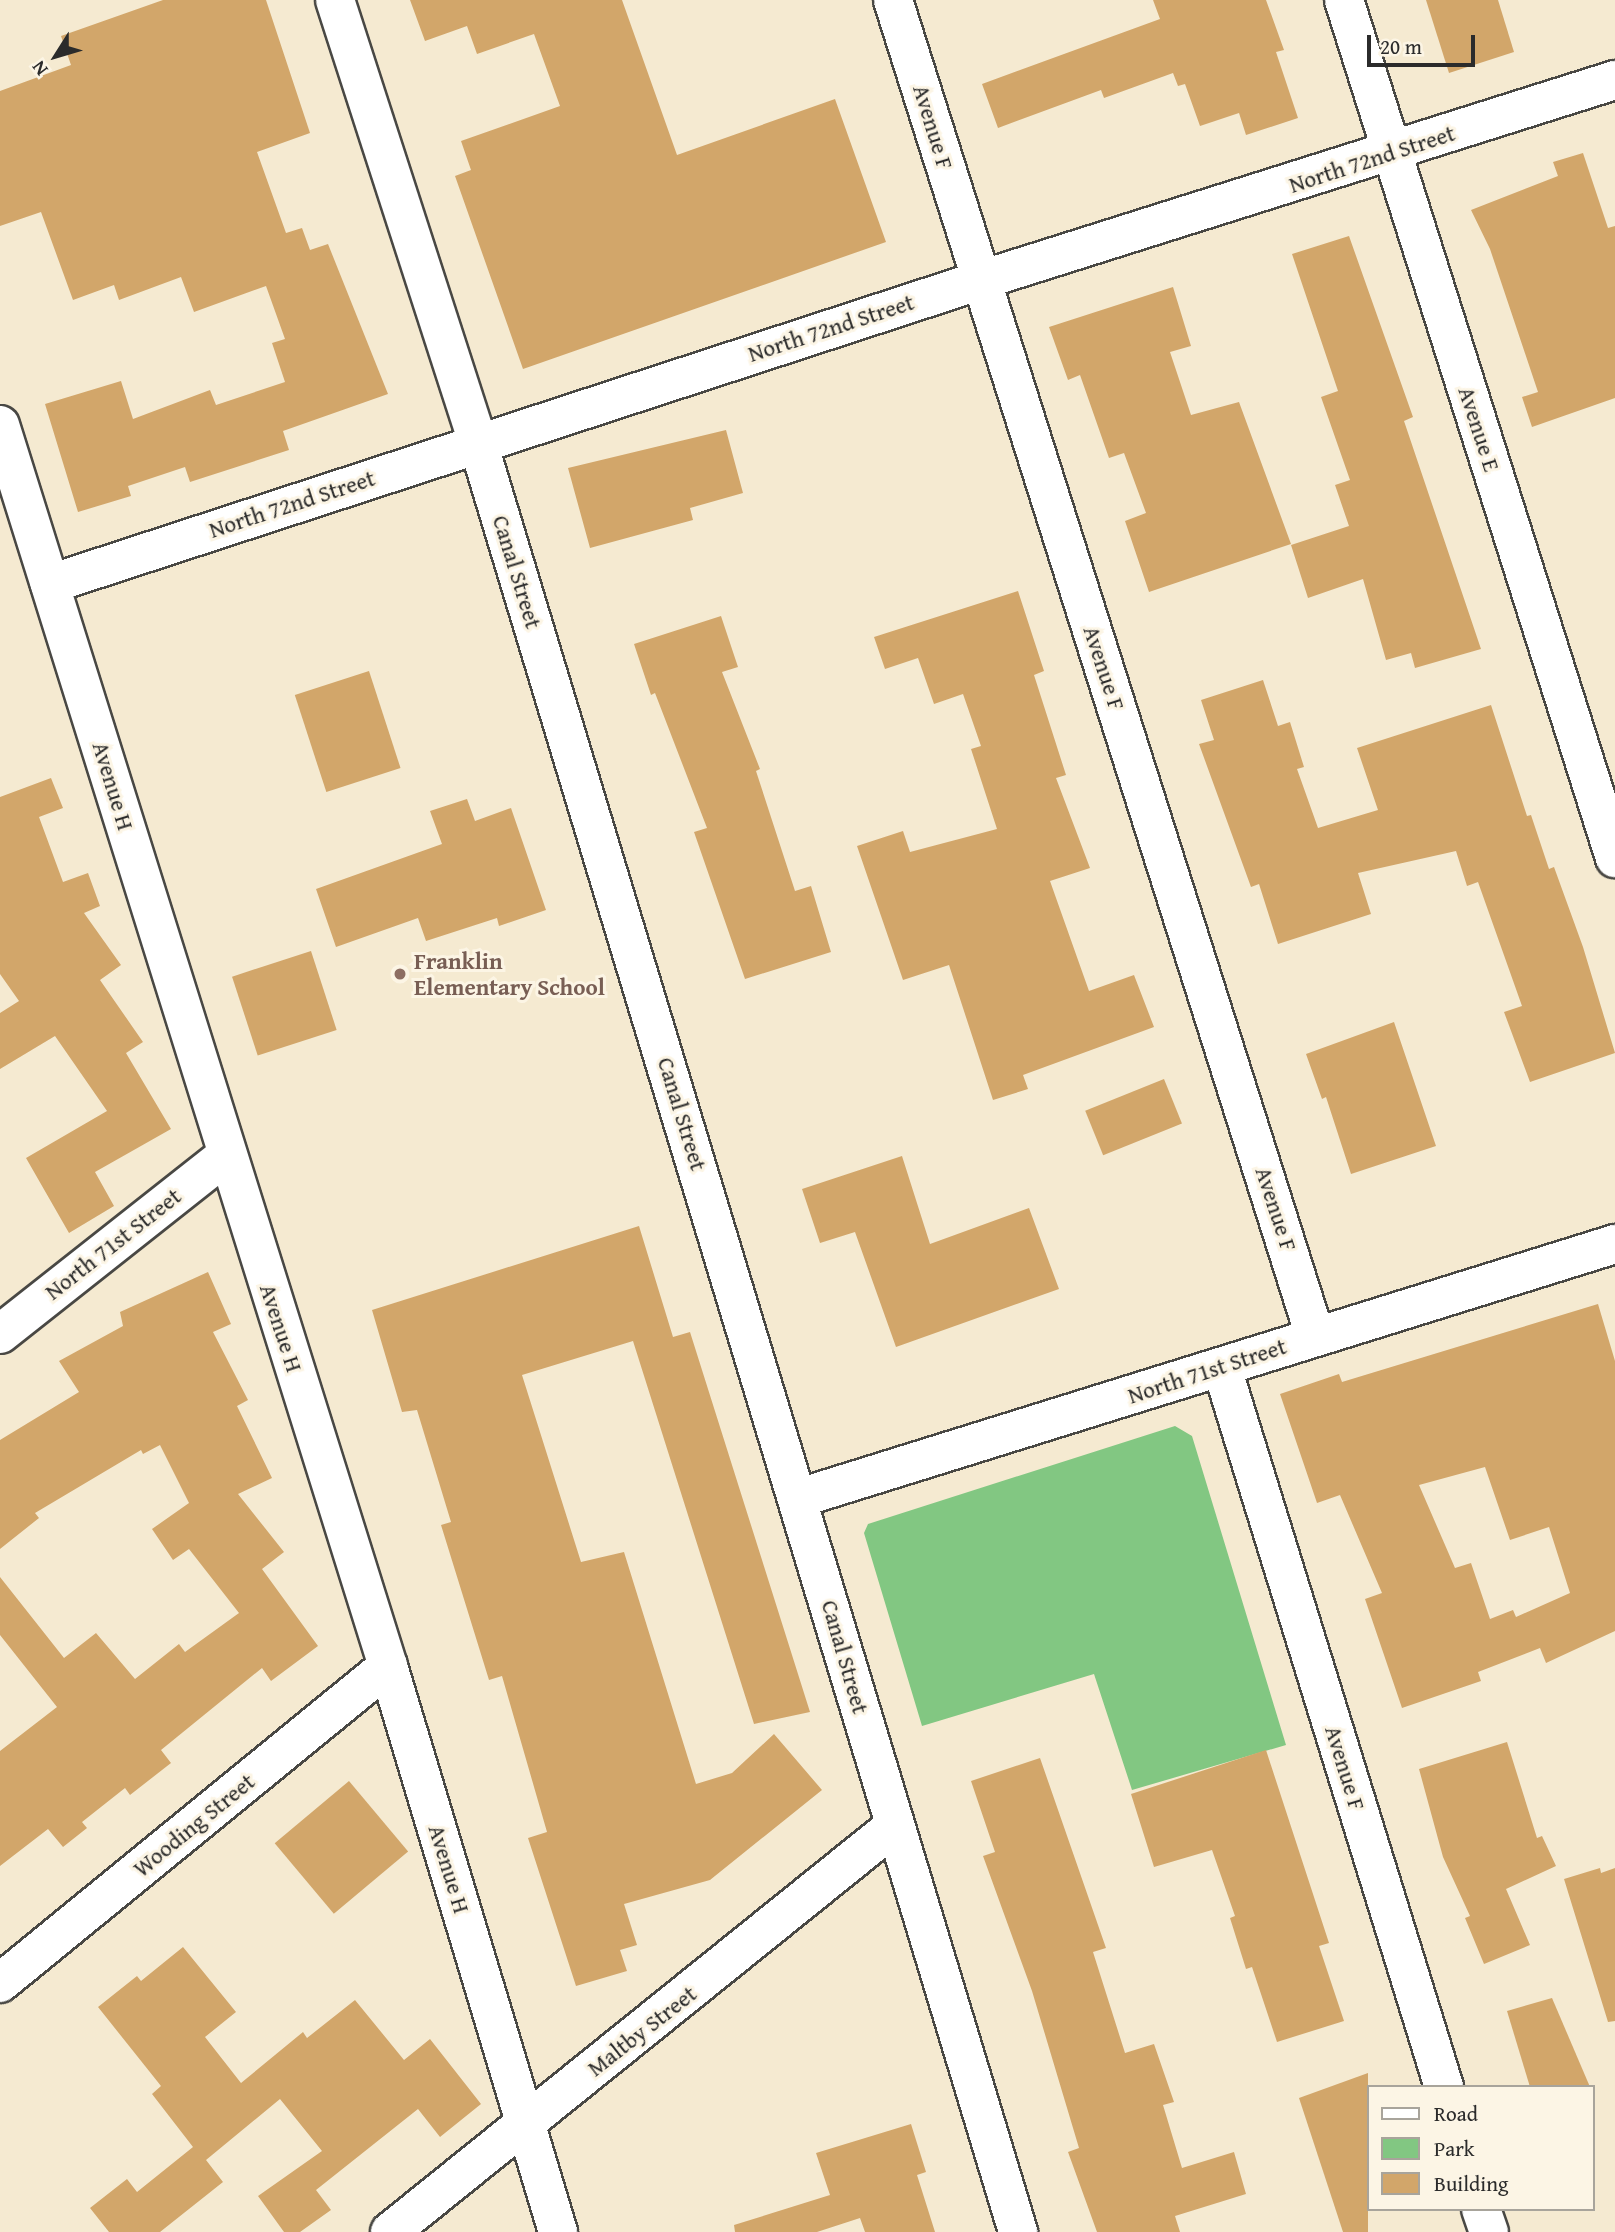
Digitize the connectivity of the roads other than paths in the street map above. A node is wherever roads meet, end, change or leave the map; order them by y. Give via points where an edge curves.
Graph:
1 (335, 0) edge
2 (893, 0) edge
3 (1344, 0) edge
4 (1615, 80) edge
5 (1391, 153) junction
6 (981, 280) junction
7 (0, 425) edge
8 (478, 443) junction
9 (50, 583) junction
10 (1615, 858) edge
11 (227, 1155) junction
12 (1615, 1244) edge
13 (0, 1334) edge
14 (1315, 1336) junction
15 (1222, 1368) junction
16 (799, 1498) junction
17 (388, 1666) junction
18 (893, 1827) junction
19 (0, 1983) edge
20 (1443, 2085) edge
21 (526, 2122) junction
22 (1483, 2211) edge
23 (390, 2232) edge
24 (558, 2232) edge
25 (1018, 2232) edge
26 (1489, 2232) edge

1 - 8 street, Canal Street
2 - 6 street, Avenue F
3 - 5 street, Avenue E
4 - 5 street, North 72nd Street
5 - 6 street, North 72nd Street
5 - 10 street, Avenue E
6 - 8 street, North 72nd Street
6 - 14 street, Avenue F
7 - 9 street, Avenue H
8 - 9 street, North 72nd Street
8 - 16 street, Canal Street
9 - 11 street, Avenue H
11 - 13 street, North 71st Street
11 - 17 street, Avenue H
12 - 14 street, North 71st Street
14 - 15 street, North 71st Street
15 - 16 street, North 71st Street
15 - 20 street, Avenue F
16 - 18 street, Canal Street
17 - 19 street, Wooding Street
17 - 21 street, Avenue H
18 - 21 street, Maltby Street
18 - 25 street, Canal Street
21 - 23 street, Maltby Street
21 - 24 street, Avenue H
22 - 26 street

